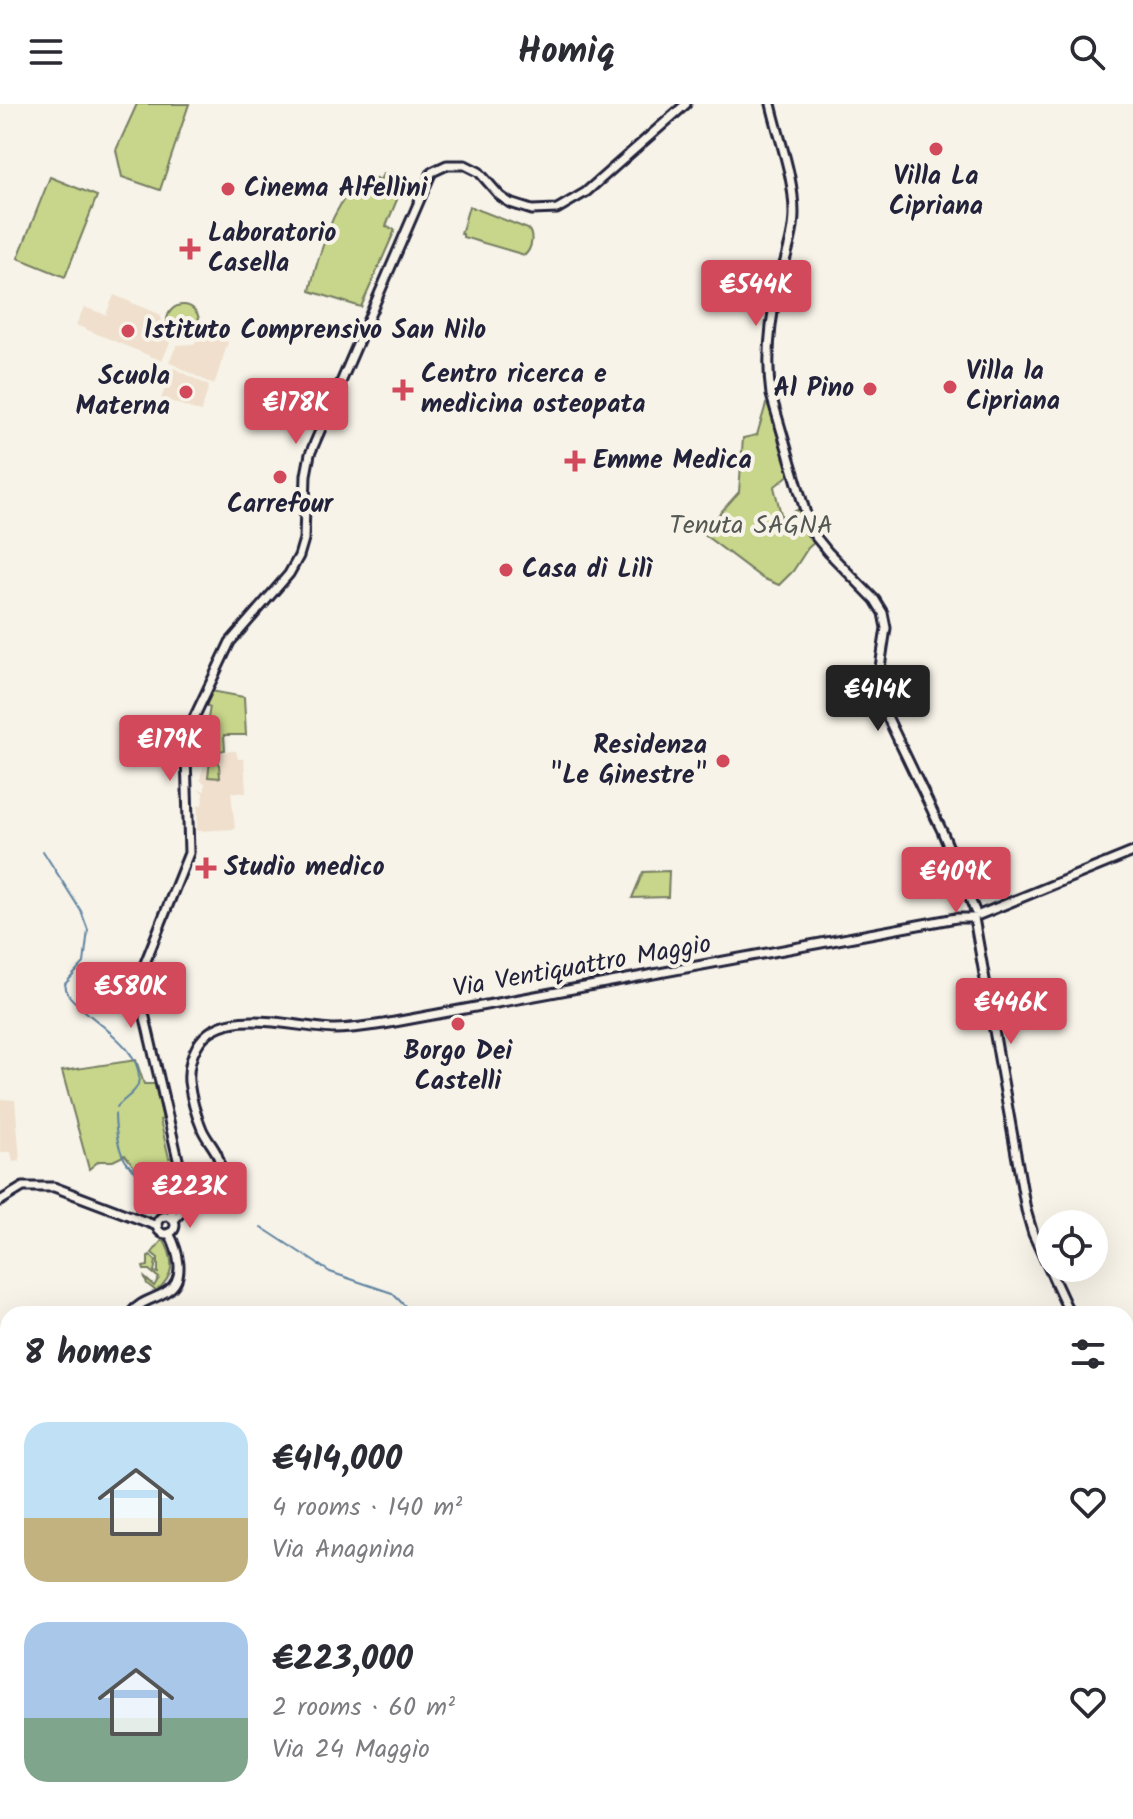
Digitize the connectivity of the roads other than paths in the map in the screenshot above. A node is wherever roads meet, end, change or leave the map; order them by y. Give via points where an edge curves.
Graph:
1 (686, 104) edge
2 (771, 104) edge
3 (1133, 852) edge
4 (973, 915) junction
5 (0, 1201) edge
6 (172, 1218) junction
7 (157, 1226) junction
8 (169, 1233) junction
9 (138, 1306) edge
10 (1066, 1306) edge

1 - 6 main road via 581,196 553,210 506,201 481,174 462,164 436,169 425,186 310,454 299,556 230,642 193,717 186,755 188,857 141,985 184,1185
2 - 4 main road via 794,210 770,334 771,395 811,531 883,613 886,628 877,687 883,708 942,831
3 - 4 main road, Via Ventiquattro Maggio
4 - 6 main road, Via Ventiquattro Maggio via 384,1024 333,1029 237,1021 214,1028 197,1045 189,1075 200,1125 220,1167
4 - 10 main road via 1033,1234
5 - 7 main road via 23,1187 54,1187
6 - 7 main road via 161,1218
6 - 8 main road via 175,1228
7 - 8 main road
8 - 9 main road via 179,1260 175,1284

